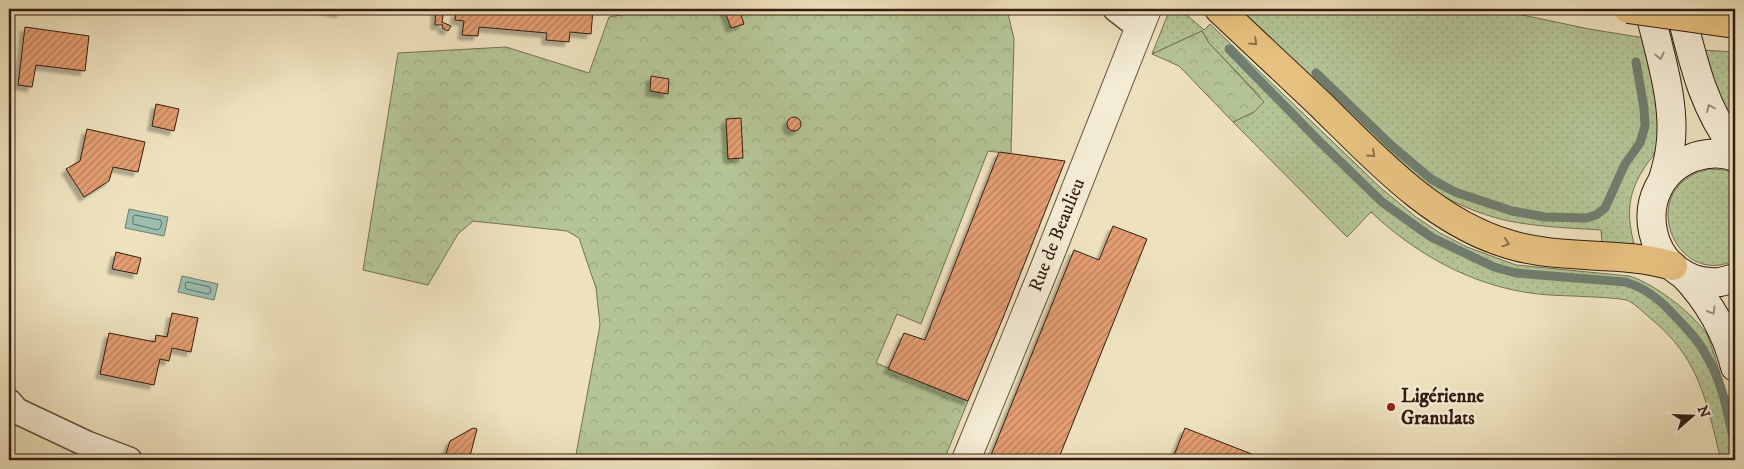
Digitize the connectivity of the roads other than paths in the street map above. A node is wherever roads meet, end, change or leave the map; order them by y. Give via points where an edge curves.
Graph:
1 (1116, 9) edge
2 (1218, 9) edge
3 (1628, 9) edge
4 (1649, 9) edge
5 (1680, 9) edge
6 (1143, 18) edge
7 (1735, 24) edge
8 (1735, 149) edge
9 (1735, 157) edge
10 (1663, 179) junction
11 (1677, 270) junction
12 (1735, 278) edge
13 (1735, 367) edge
14 (9, 402) edge
15 (129, 460) edge
16 (966, 460) edge

1 - 6 street
2 -> 11 highway via 1398,179 1430,205 1457,221 1484,236 1532,250 1640,258
3 - 7 highway, bridge
4 -> 10 main road via 1671,119 1670,148
8 -> 5 main road via 1721,131 1703,93
6 - 16 main road, Rue de Beaulieu
9 - 10 main road via 1715,153 1700,155 1686,160
10 - 11 main road via 1653,201 1651,225 1662,254
11 - 12 main road via 1700,280 1720,282
11 -> 13 main road via 1698,290 1716,317
14 - 15 street via 18,411

